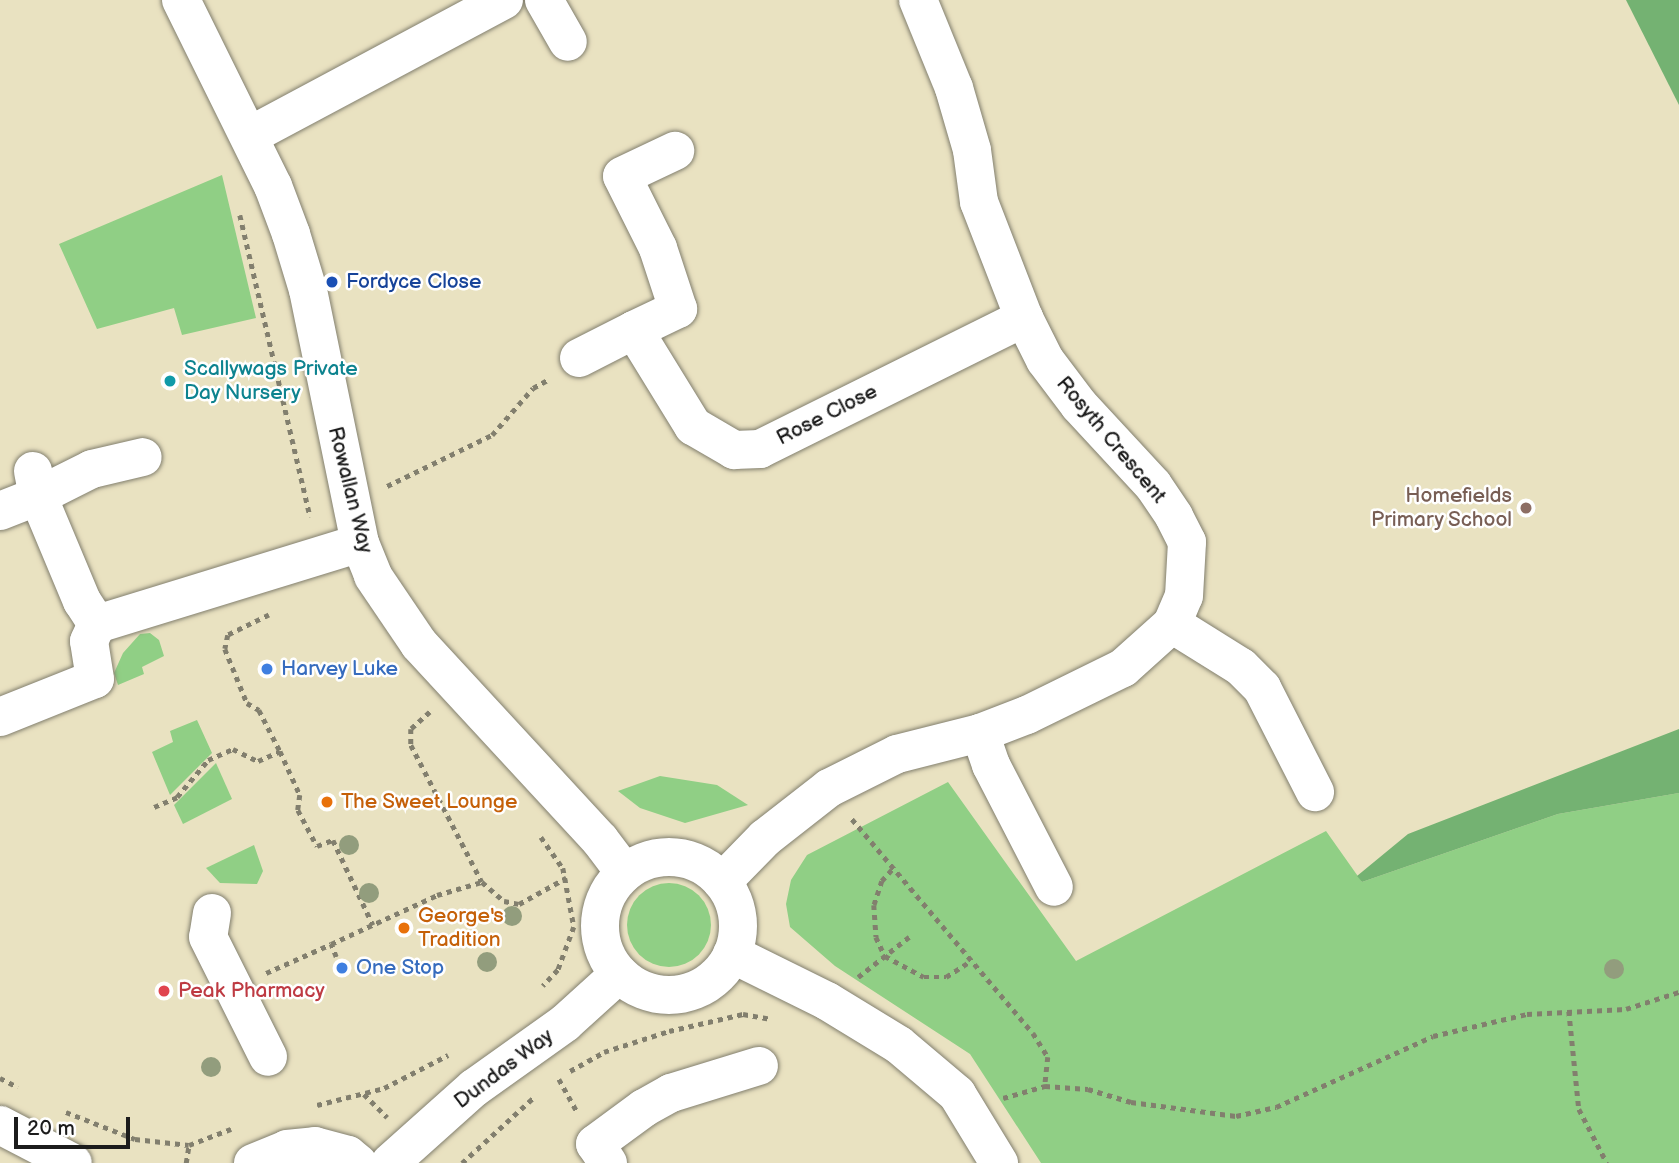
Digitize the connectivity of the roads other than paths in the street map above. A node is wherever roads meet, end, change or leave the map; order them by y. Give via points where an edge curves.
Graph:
1 (181, 0) edge
2 (504, 0) edge
3 (544, 0) edge
4 (918, 0) edge
5 (568, 42) dead end
6 (249, 136) junction
7 (675, 151) dead end
8 (1024, 318) junction
9 (634, 330) junction
10 (579, 358) dead end
11 (143, 457) dead end
12 (35, 482) junction
13 (0, 510) edge
14 (360, 543) junction
15 (97, 624) junction
16 (1172, 624) junction
17 (0, 717) edge
18 (980, 733) junction
19 (1315, 792) dead end
20 (625, 873) junction
21 (722, 882) junction
22 (1054, 887) dead end
23 (212, 913) dead end
24 (732, 954) junction
25 (619, 974) junction
26 (268, 1057) dead end
27 (759, 1066) dead end
28 (0, 1125) edge
29 (590, 1157) edge
30 (73, 1163) edge
31 (253, 1163) edge
32 (358, 1163) edge
33 (390, 1163) edge
34 (999, 1163) edge

1 - 6 street, Rowallan Way
2 - 6 street
3 - 5 street
4 - 8 street, Rosyth Crescent via 950,75 972,150 979,202
6 - 14 street, Rowallan Way via 291,234 307,290
7 - 9 street via 622,176 658,248 678,309
8 - 9 street, Rose Close via 960,346 784,439 760,449 734,450 693,426
8 - 16 street, Rosyth Crescent via 1045,360 1153,485 1187,542 1188,569
9 - 10 street
11 - 12 street
12 - 13 street
12 - 15 street via 82,601
14 - 15 street
14 - 20 street, Rowallan Way via 390,606 419,644
15 - 17 street via 89,641 95,679
16 - 18 street via 1123,668
16 - 19 street via 1241,667 1262,688
18 - 21 street via 897,754 828,788 765,838
18 - 22 street via 990,765
20 - 21 street via 664,857 706,868
20 - 25 street via 610,890 601,911 606,956
21 - 24 street via 737,917
23 - 26 street via 208,937
24 - 25 street via 720,974 680,995 658,995 637,988
24 - 34 street via 827,1001 899,1045 957,1094
25 - 33 street, Dundas Way via 565,1023 474,1088
27 - 29 street via 671,1093 644,1108
28 - 30 street
31 - 32 street via 287,1149 315,1146 348,1155

